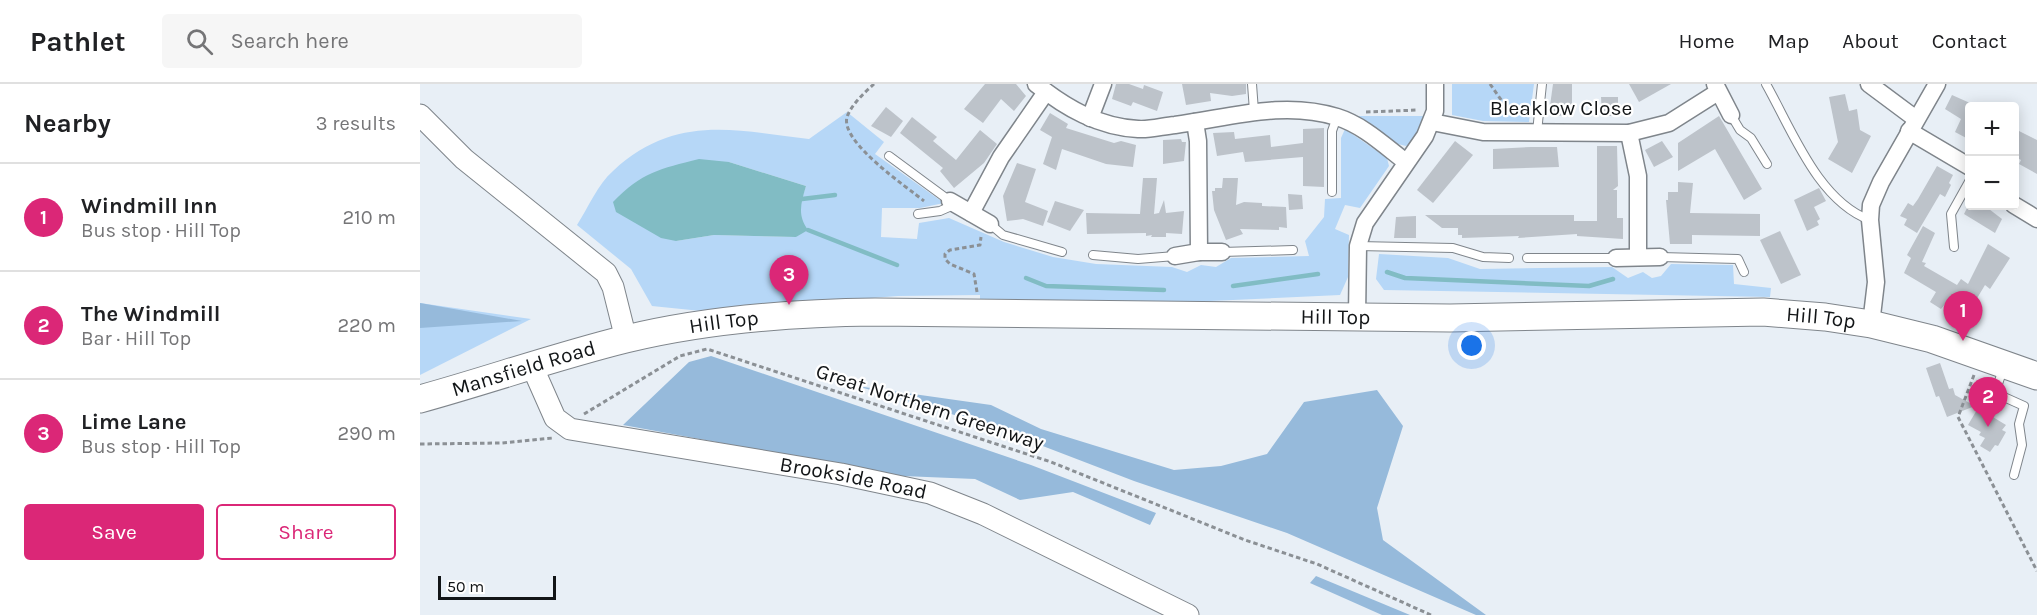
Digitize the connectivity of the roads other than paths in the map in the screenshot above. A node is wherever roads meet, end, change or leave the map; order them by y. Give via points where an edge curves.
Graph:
1 (1103, 84) edge
2 (1252, 84) edge
3 (1434, 84) edge
4 (1542, 84) edge
5 (1766, 84) edge
6 (1869, 84) edge
7 (1937, 84) edge
8 (1041, 88) edge
9 (1716, 88) edge
10 (1254, 111) junction
11 (420, 115) edge
12 (1731, 115) joint
13 (1090, 118) junction
14 (1339, 118) junction
15 (1195, 122) junction
16 (1432, 122) junction
17 (1913, 125) junction
18 (1537, 132) junction
19 (1629, 133) junction
20 (889, 156) dead end
21 (1406, 162) junction
22 (1965, 163) edge
23 (1767, 164) dead end
24 (1965, 189) edge
25 (1332, 192) dead end
26 (953, 202) junction
27 (2019, 208) edge
28 (971, 213) junction
29 (918, 214) dead end
30 (2037, 219) edge
31 (1870, 220) junction
32 (990, 224) joint
33 (1358, 246) junction
34 (1954, 247) dead end
35 (1293, 250) dead end
36 (1062, 252) dead end
37 (1199, 252) junction
38 (1222, 252) joint
39 (1093, 255) dead end
40 (1175, 256) joint
41 (1638, 256) junction
42 (1660, 256) joint
43 (1509, 258) dead end
44 (1527, 258) dead end
45 (1616, 258) joint
46 (1744, 272) dead end
47 (1357, 317) junction
48 (1871, 324) junction
49 (626, 339) junction
50 (1993, 361) junction
51 (532, 366) junction
52 (2037, 376) edge
53 (420, 399) edge
54 (2014, 475) dead end
55 (1188, 615) edge

1 - 13 street
2 - 10 lane
3 - 16 street
4 - 18 lane
5 - 31 lane via 1822,184 1853,213
6 - 17 street
7 - 17 street
8 - 13 street
8 - 28 street
9 - 12 street, Bleaklow Close
9 - 19 street, Bleaklow Close via 1669,123
10 - 14 street via 1303,110
10 - 15 street
11 - 49 street via 464,159 606,273 614,287
12 - 23 lane
13 - 15 street via 1140,129
14 - 21 street via 1366,132
14 - 25 lane via 1332,131
15 - 37 street
16 - 18 street, Bleaklow Close via 1460,129
16 - 21 street
17 - 22 street
17 - 31 street via 1874,195
18 - 19 street, Bleaklow Close
19 - 41 street via 1638,176
20 - 26 lane
21 - 33 street via 1365,223
24 - 34 lane via 1951,214
26 - 28 street
26 - 29 lane via 940,211
27 - 30 street
28 - 32 street
31 - 48 street via 1876,282
32 - 36 lane via 1003,235
33 - 43 lane via 1452,248 1483,257
33 - 47 street
35 - 38 lane
37 - 38 street
37 - 40 street
39 - 40 lane via 1138,259
41 - 42 street
41 - 45 street
42 - 46 lane via 1738,259
44 - 45 lane
47 - 48 main road, Hill Top via 1763,312
47 - 49 main road, Hill Top via 979,312 779,315
48 - 50 main road, Hill Top via 1932,339
49 - 51 main road, Mansfield Road
50 - 52 main road, Hill Top
50 - 54 lane via 1995,393 2024,406 2019,424 2022,445
51 - 53 main road, Mansfield Road
51 - 55 street, Brookside Road via 555,418 570,429 841,474 930,493 983,514

